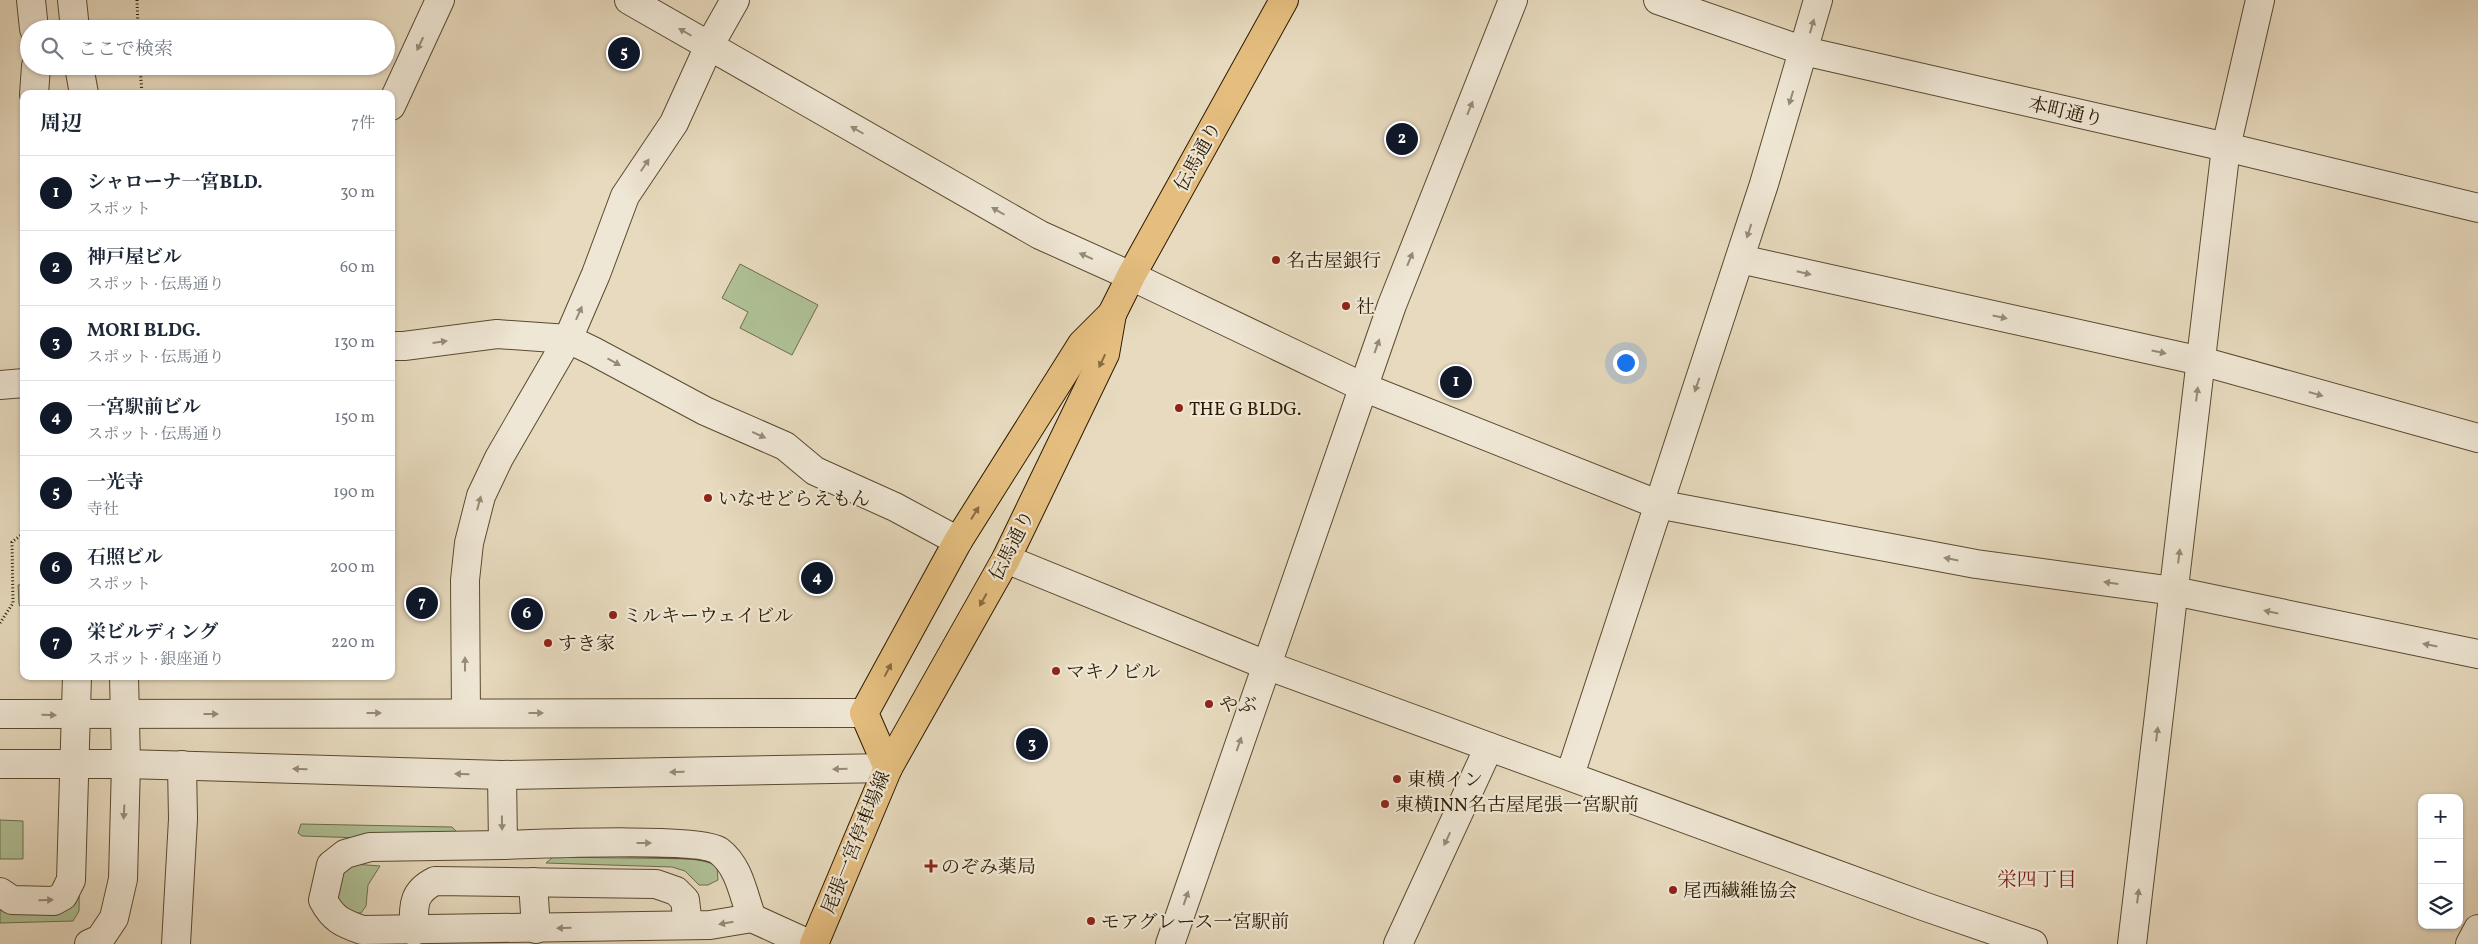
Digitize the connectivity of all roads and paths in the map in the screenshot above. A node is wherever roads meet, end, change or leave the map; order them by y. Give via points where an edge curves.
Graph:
1 (31, 0) edge
2 (72, 0) edge
3 (137, 0) edge
4 (440, 0) edge
5 (629, 0) edge
6 (736, 0) edge
7 (1284, 0) edge
8 (1513, 0) edge
9 (1658, 0) edge
10 (1818, 0) edge
11 (2260, 0) edge
12 (33, 20) edge
13 (74, 20) edge
14 (138, 20) edge
15 (709, 46) junction
16 (1804, 51) junction
17 (35, 75) edge
18 (81, 75) edge
19 (141, 75) edge
20 (34, 90) edge
21 (83, 90) edge
22 (142, 90) edge
23 (395, 97) edge
24 (2226, 147) junction
25 (2478, 208) edge
26 (1740, 258) junction
27 (1131, 276) junction
28 (1112, 314) junction
29 (568, 339) junction
30 (395, 346) edge
31 (2201, 362) junction
32 (20, 383) edge
33 (0, 385) edge
34 (1363, 387) junction
35 (2478, 438) edge
36 (1657, 504) junction
37 (20, 536) edge
38 (958, 540) junction
39 (1006, 559) junction
40 (2174, 592) junction
41 (0, 623) edge
42 (2478, 654) edge
43 (1266, 665) junction
44 (77, 680) edge
45 (124, 680) edge
46 (466, 712) junction
47 (864, 713) junction
48 (0, 714) edge
49 (125, 714) junction
50 (76, 716) junction
51 (1489, 747) junction
52 (0, 764) edge
53 (75, 764) junction
54 (126, 764) junction
55 (182, 765) junction
56 (888, 768) junction
57 (502, 775) junction
58 (1570, 775) junction
59 (502, 845) junction
60 (533, 882) junction
61 (0, 892) edge
62 (752, 918) junction
63 (688, 925) junction
64 (536, 928) junction
65 (2478, 928) edge
66 (414, 931) junction
67 (89, 944) edge
68 (176, 944) edge
69 (809, 944) edge
70 (814, 944) edge
71 (1170, 944) edge
72 (1398, 944) edge
73 (2033, 944) edge
74 (2132, 944) edge
75 (2470, 944) edge

1 - 12 street
2 - 13 street
3 - 14 path
4 -> 23 street
15 -> 5 street
6 - 15 street
7 - 27 main road, 伝馬通り
34 -> 8 street via 1392,305
9 - 16 street, 本町通り
16 -> 10 street
11 - 24 street
27 -> 15 street via 1040,235
29 -> 15 street via 625,196 674,123
16 - 24 street, 本町通り
16 -> 26 street
17 - 20 street
18 - 21 street
19 - 22 path
24 - 25 street, 本町通り
24 - 31 street
26 -> 31 street
26 -> 36 street
27 - 28 main road, 伝馬通り
27 - 34 street
38 -> 28 main road, 伝馬通り via 1082,344
28 -> 39 main road, 伝馬通り via 1105,354
30 -> 29 street via 497,334
29 -> 38 street via 705,411 785,446 815,470 895,506
46 -> 29 street via 465,580 469,543 481,496 499,458
31 -> 35 street
40 -> 31 street
32 - 33 street
34 - 36 street
34 - 43 street
40 -> 36 street via 1976,564
36 - 58 street
37 - 41 path via 12,542 13,603
47 -> 38 main road, 伝馬通り
39 - 43 street
39 -> 56 main road, 伝馬通り
42 -> 40 street
74 -> 40 street
43 - 51 street
71 -> 43 street
44 - 50 street
45 - 49 street
46 -> 47 street
49 -> 46 street
47 - 56 main road, 尾張一宮停車場線
48 -> 50 street
49 - 50 street
49 - 54 street
50 - 53 street
51 - 58 street
51 -> 72 street
52 - 53 street
53 - 54 street
61 -> 53 street via 12,900 54,901 63,896 71,880
54 - 55 street
54 -> 67 street via 122,879 114,918 100,939
57 -> 55 street
55 - 68 street via 183,819
56 -> 57 street
56 - 70 main road, 尾張一宮停車場線
57 -> 59 street
58 - 73 street
59 -> 62 street via 673,843 708,846 719,851 733,865
59 - 66 street via 370,847 345,854 331,865 323,900 331,915 362,930
60 - 63 street via 656,884 676,891 685,900
60 - 64 street
60 - 66 street via 435,881 423,887 414,903
62 -> 63 street
62 - 69 street
63 -> 64 street
64 - 66 street
65 - 75 street

